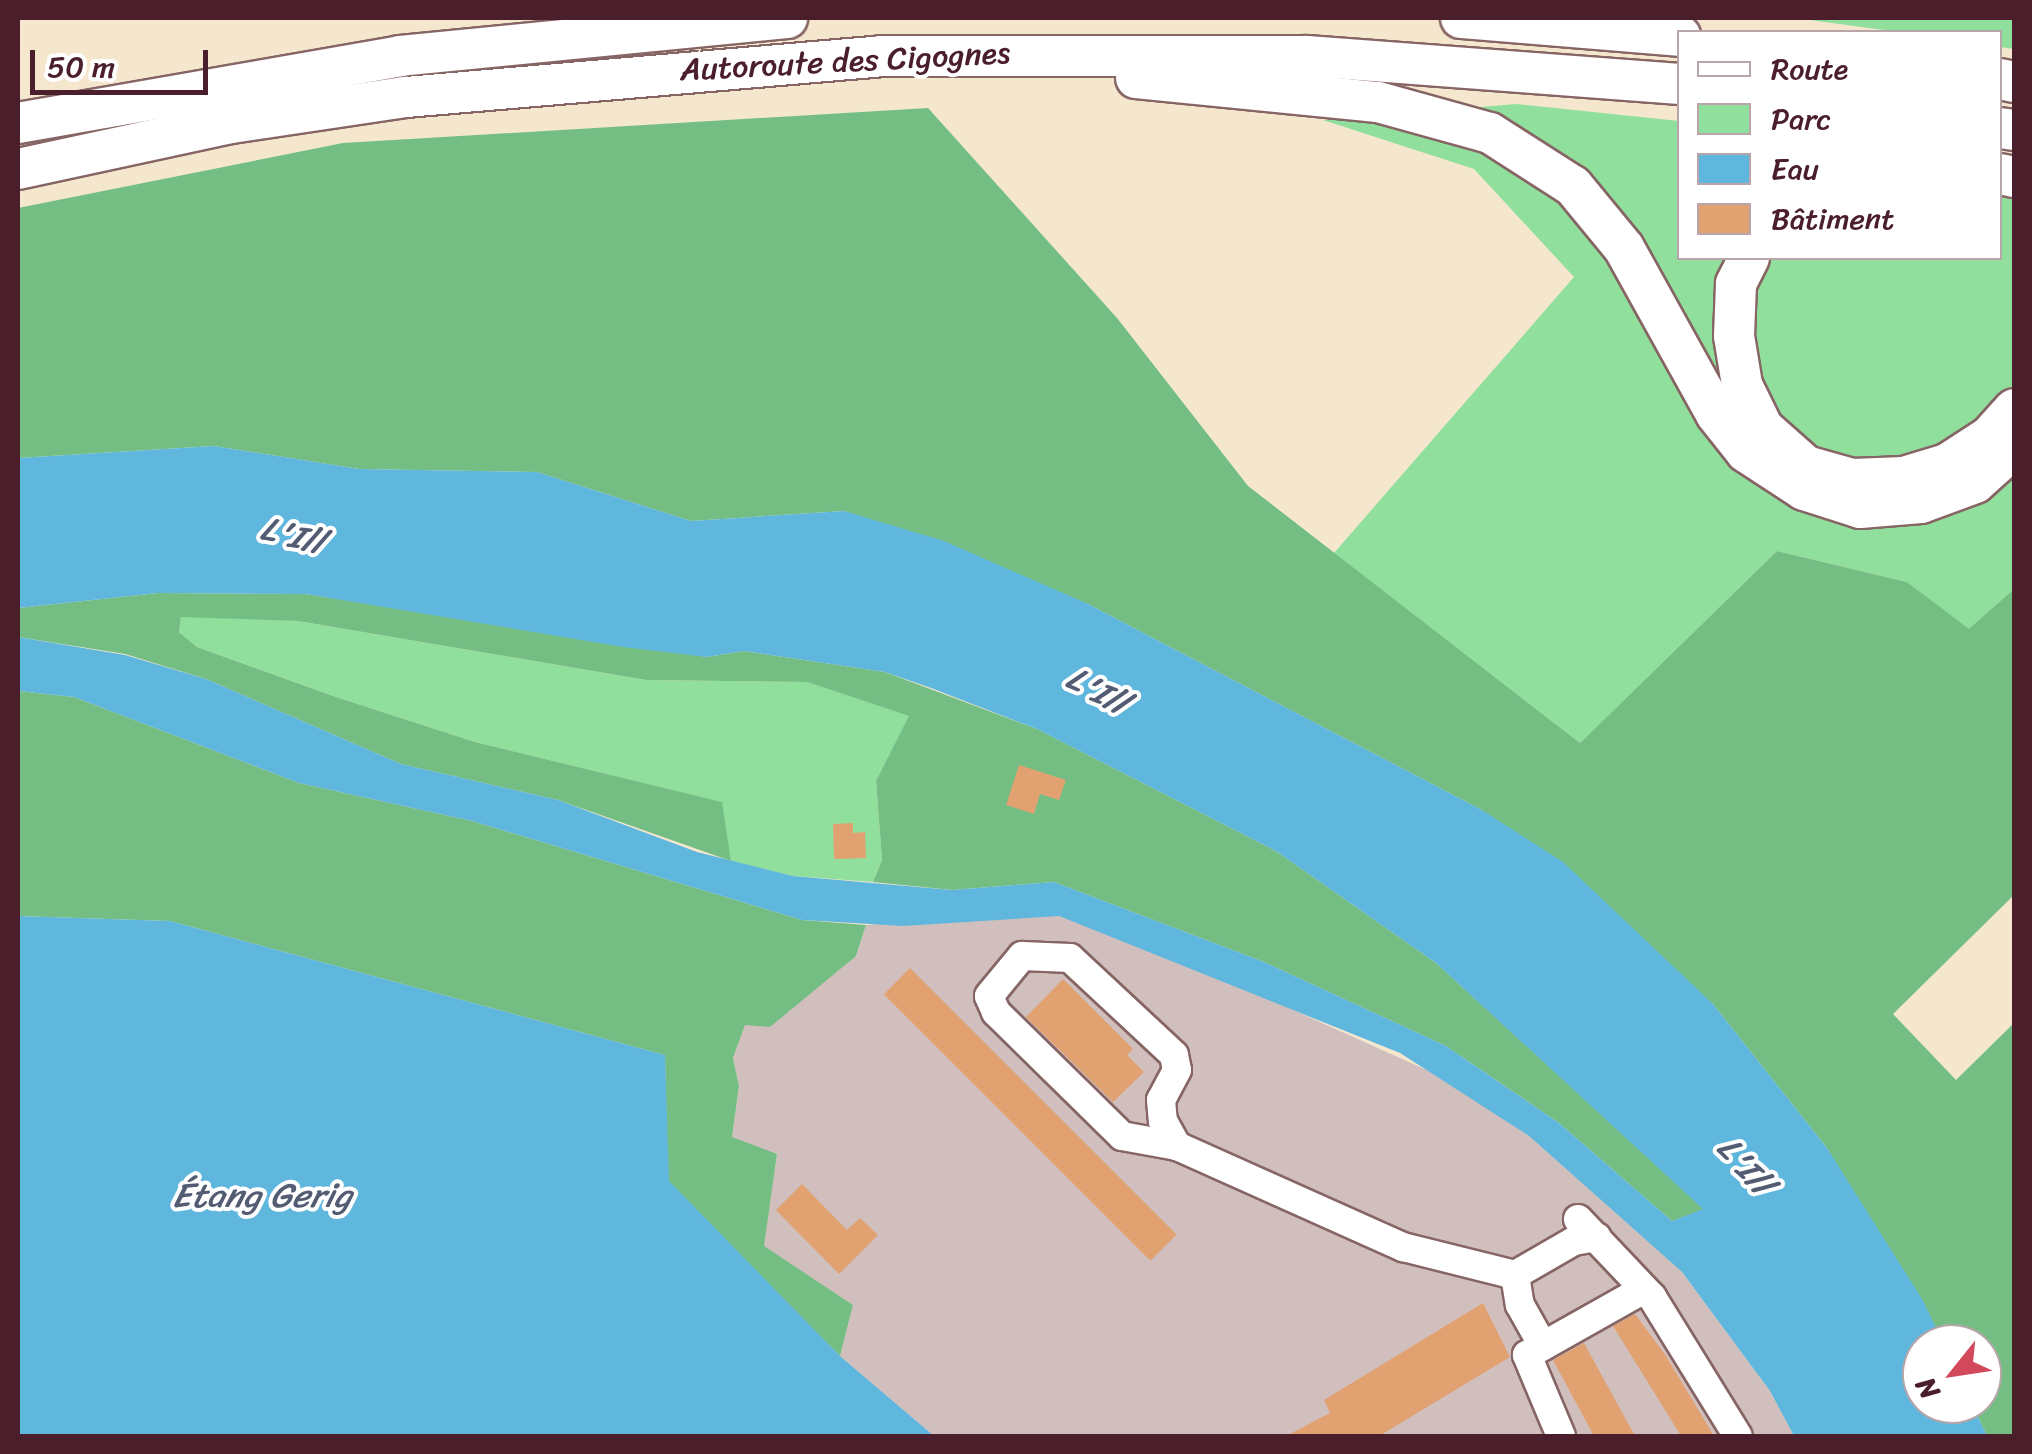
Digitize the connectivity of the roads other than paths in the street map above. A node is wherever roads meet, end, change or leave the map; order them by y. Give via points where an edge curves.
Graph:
1 (788, 18) edge
2 (1461, 18) edge
3 (1677, 36) edge
4 (1084, 52) junction
5 (1677, 84) edge
6 (18, 123) edge
7 (18, 170) edge
8 (1748, 260) edge
9 (2014, 409) edge
10 (2014, 448) edge
11 (1177, 1146) junction
12 (1515, 1274) junction
13 (1644, 1289) junction
14 (1543, 1346) junction
15 (1561, 1436) edge
16 (1738, 1436) edge

1 - 6 highway, Autoroute des Cigognes via 592,33 178,91
2 - 3 highway
4 - 5 highway, Autoroute des Cigognes via 1307,56
4 - 7 highway, Autoroute des Cigognes via 880,56 406,97 231,123
4 - 10 highway via 1136,78 1378,102 1490,133 1572,186 1624,248 1716,414 1746,452 1804,490 1860,508 1921,503 1975,483
8 - 9 highway via 1736,301 1742,385 1763,428 1806,466 1852,479 1904,477 1947,464 1990,436
11 - 11 street via 1163,1121 1162,1100 1177,1070 1174,1055 1070,958 1022,956 989,996 996,1012 1122,1136
11 - 12 street via 1403,1247
12 - 13 street via 1588,1228
12 - 14 street via 1520,1305
13 - 14 street
13 - 16 street
14 - 15 street via 1526,1355

